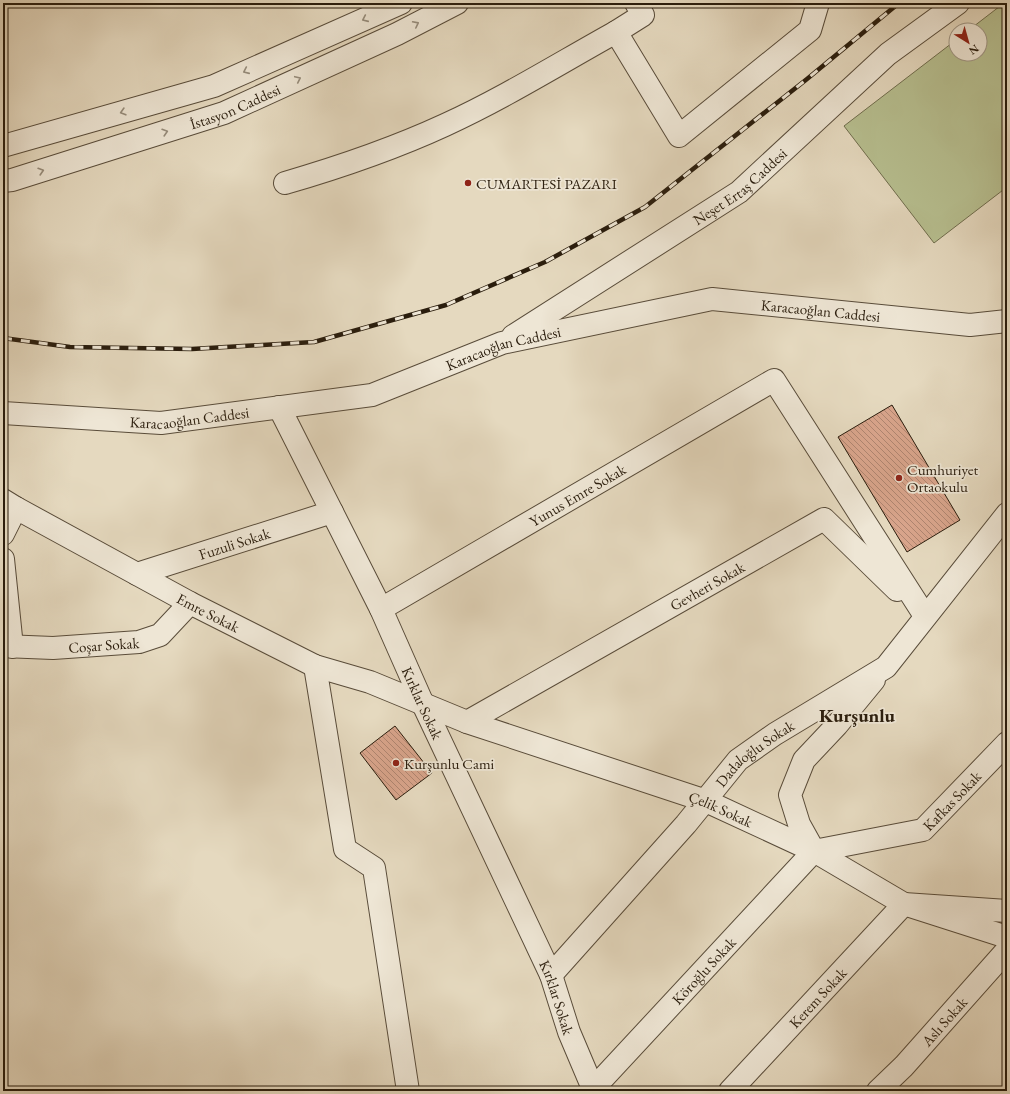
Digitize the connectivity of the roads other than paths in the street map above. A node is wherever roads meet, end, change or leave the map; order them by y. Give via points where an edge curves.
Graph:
1 (401, 3) edge
2 (457, 3) edge
3 (636, 3) edge
4 (818, 3) edge
5 (958, 3) edge
6 (616, 32) junction
7 (3, 146) edge
8 (3, 181) edge
9 (285, 183) dead end
10 (1007, 321) edge
11 (502, 343) junction
12 (279, 407) junction
13 (3, 413) edge
14 (9, 504) edge
15 (332, 512) junction
16 (1007, 514) edge
17 (3, 534) edge
18 (3, 559) edge
19 (137, 574) junction
20 (190, 603) junction
21 (381, 609) junction
22 (925, 616) junction
23 (7, 647) edge
24 (315, 666) junction
25 (886, 667) junction
26 (423, 704) junction
27 (468, 722) junction
28 (1007, 743) edge
29 (706, 801) junction
30 (814, 851) junction
31 (904, 904) junction
32 (1007, 911) edge
33 (1007, 937) edge
34 (1007, 950) edge
35 (551, 975) junction
36 (593, 1090) edge
37 (408, 1091) edge
38 (730, 1091) edge
39 (878, 1091) edge

1 -> 7 street, İstasyon Caddesi via 214,86
8 -> 2 street, İstasyon Caddesi via 224,113 397,34
3 - 6 street via 644,15
4 - 6 street via 810,30 679,136
5 - 11 street, Neşet Ertaş Caddesi via 888,54 739,192
6 - 9 street via 446,124 364,158
10 - 11 street, Karacaoğlan Caddesi via 970,325 712,299
11 - 12 street, Karacaoğlan Caddesi via 372,395
12 - 13 street, Karacaoğlan Caddesi via 161,423
12 - 15 street, Kırklar Sokak
14 - 17 street
14 - 19 street, Emre Sokak
15 - 19 street, Fuzuli Sokak
15 - 21 street, Kırklar Sokak
16 - 22 street, Dadaloğlu Sokak
18 - 23 street
19 - 20 street, Emre Sokak
20 - 23 street, Coşar Sokak via 160,635 139,642 53,648
20 - 24 street, Emre Sokak
21 - 22 street, Yunus Emre Sokak via 774,380
21 - 26 street, Kırklar Sokak
22 - 25 street, Dadaloğlu Sokak
22 - 27 street, Gevheri Sokak via 824,518
24 - 26 street, Emre Sokak via 370,682
24 - 37 street via 345,849 374,868
25 - 29 street, Dadaloğlu Sokak via 775,734 738,760
25 - 30 street, Dadaloğlu Sokak via 804,760 790,795 799,824
26 - 27 street, Çelik Sokak
26 - 35 street, Kırklar Sokak
27 - 29 street, Çelik Sokak
28 - 30 street, Kafkas Sokak via 923,830
29 - 30 street, Çelik Sokak
29 - 35 street, Dadaloğlu Sokak
30 - 31 street, Çelik Sokak
30 - 36 street, Köroğlu Sokak
31 - 32 street
31 - 33 street, Çelik Sokak
31 - 38 street, Kerem Sokak
34 - 39 street, Aslı Sokak via 904,1066
35 - 36 street, Kırklar Sokak via 569,1032

